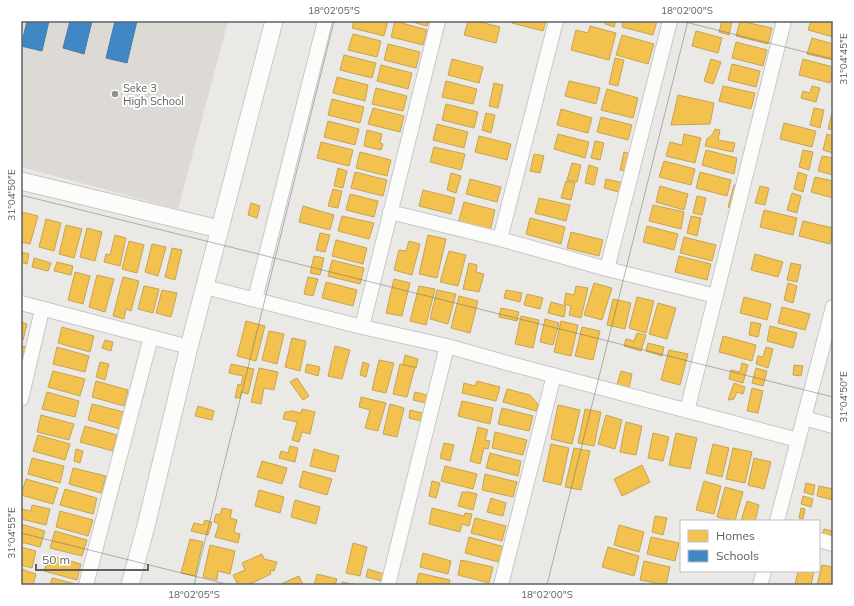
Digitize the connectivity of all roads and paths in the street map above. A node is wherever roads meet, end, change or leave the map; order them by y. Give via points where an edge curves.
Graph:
1 (274, 21) edge
2 (325, 21) edge
3 (438, 21) edge
4 (556, 21) edge
5 (670, 21) edge
6 (784, 21) edge
7 (21, 181) edge
8 (390, 212) junction
9 (219, 229) junction
10 (500, 239) junction
11 (607, 269) junction
12 (205, 287) junction
13 (716, 296) junction
14 (255, 299) junction
15 (21, 304) edge
16 (833, 307) edge
17 (42, 310) junction
18 (362, 327) junction
19 (151, 337) junction
20 (447, 346) junction
21 (189, 347) junction
22 (554, 376) junction
23 (21, 399) edge
24 (686, 411) junction
25 (804, 418) junction
26 (833, 426) edge
27 (798, 440) junction
28 (777, 520) edge
29 (820, 540) edge
30 (833, 544) edge
31 (764, 572) edge
32 (86, 585) edge
33 (130, 585) edge
34 (388, 585) edge
35 (501, 585) edge
36 (760, 585) edge

1 - 9 street
2 - 14 street
3 - 8 street
4 - 10 street
5 - 11 street
6 - 13 street
7 - 9 street
8 - 10 street
8 - 18 street
9 - 12 street
10 - 11 street
11 - 13 street
12 - 14 street
12 - 21 street
13 - 24 street
14 - 18 street
15 - 17 street
16 - 25 street
17 - 19 street
17 - 23 street
18 - 20 street
19 - 21 street
19 - 32 street
20 - 22 street
20 - 34 street
21 - 33 street
22 - 24 street
22 - 35 street
24 - 27 street
25 - 26 street
25 - 27 street
27 - 28 street
29 - 30 street
31 - 36 street

